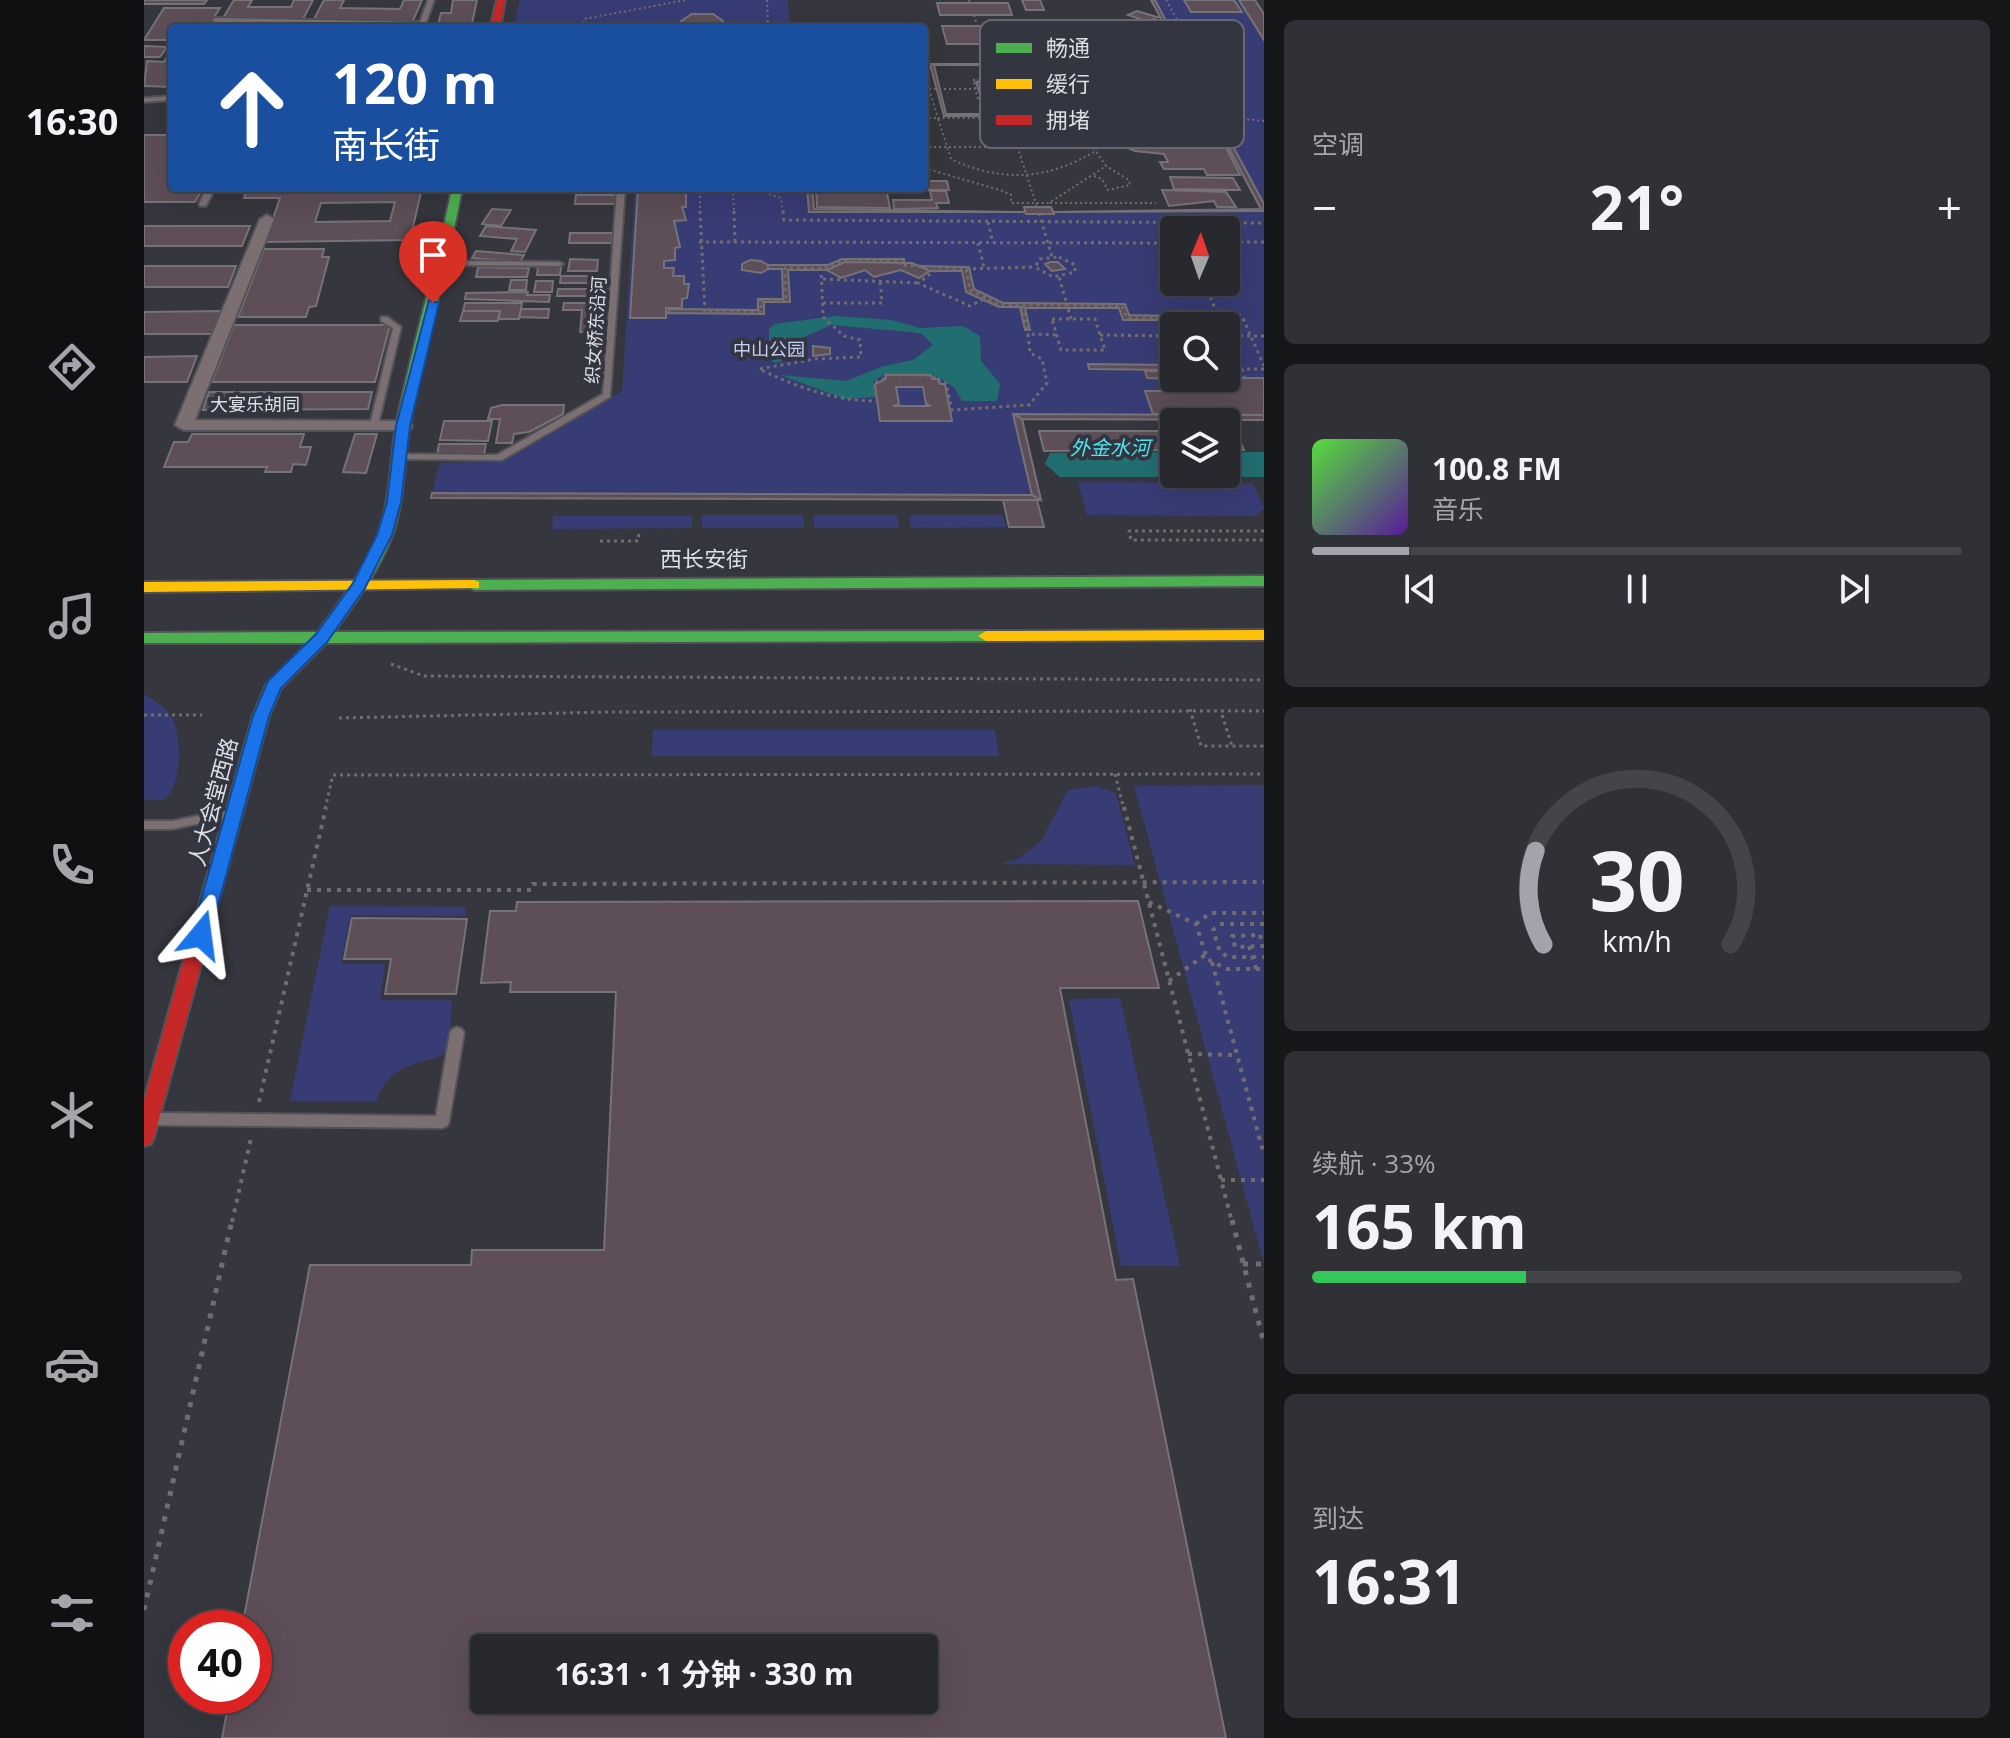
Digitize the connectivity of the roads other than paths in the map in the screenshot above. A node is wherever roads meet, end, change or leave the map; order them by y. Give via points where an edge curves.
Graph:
1 (431, 0) edge
2 (501, 0) edge
3 (215, 20) dead end
4 (289, 24) edge
5 (423, 24) edge
6 (496, 24) edge
7 (168, 98) edge
8 (144, 100) edge
9 (209, 192) edge
10 (456, 192) edge
11 (621, 192) edge
12 (203, 204) dead end
13 (267, 219) dead end
14 (443, 263) junction
15 (559, 264) dead end
16 (384, 319) dead end
17 (374, 425) junction
18 (403, 426) junction
19 (401, 457) junction
20 (1264, 581) edge
21 (360, 585) junction
22 (144, 587) edge
23 (1264, 635) edge
24 (144, 638) edge
25 (322, 638) junction
26 (235, 813) junction
27 (144, 825) edge
28 (457, 1033) dead end
29 (146, 1128) edge

1 - 5 lane
2 - 6 main road
3 - 4 lane
7 - 8 lane
9 - 12 lane
10 - 14 main road, 人大会堂西路
11 - 19 lane, 织女桥东沿河 via 607,395 499,458
13 - 17 street, 大宴乐胡同 via 184,425
14 - 15 lane
14 - 18 main road, 人大会堂西路
16 - 17 lane via 397,327
17 - 18 street, 大宴乐胡同
18 - 19 main road, 人大会堂西路
19 - 21 main road, 人大会堂西路 via 385,535
20 - 21 main road, 西长安街
21 - 22 main road, 西长安街
21 - 25 main road, 人大会堂西路
23 - 25 main road
24 - 25 main road
25 - 26 main road, 人大会堂西路 via 274,685
26 - 27 lane
26 - 29 main road, 人大会堂西路
28 - 29 lane via 442,1122 255,1120

